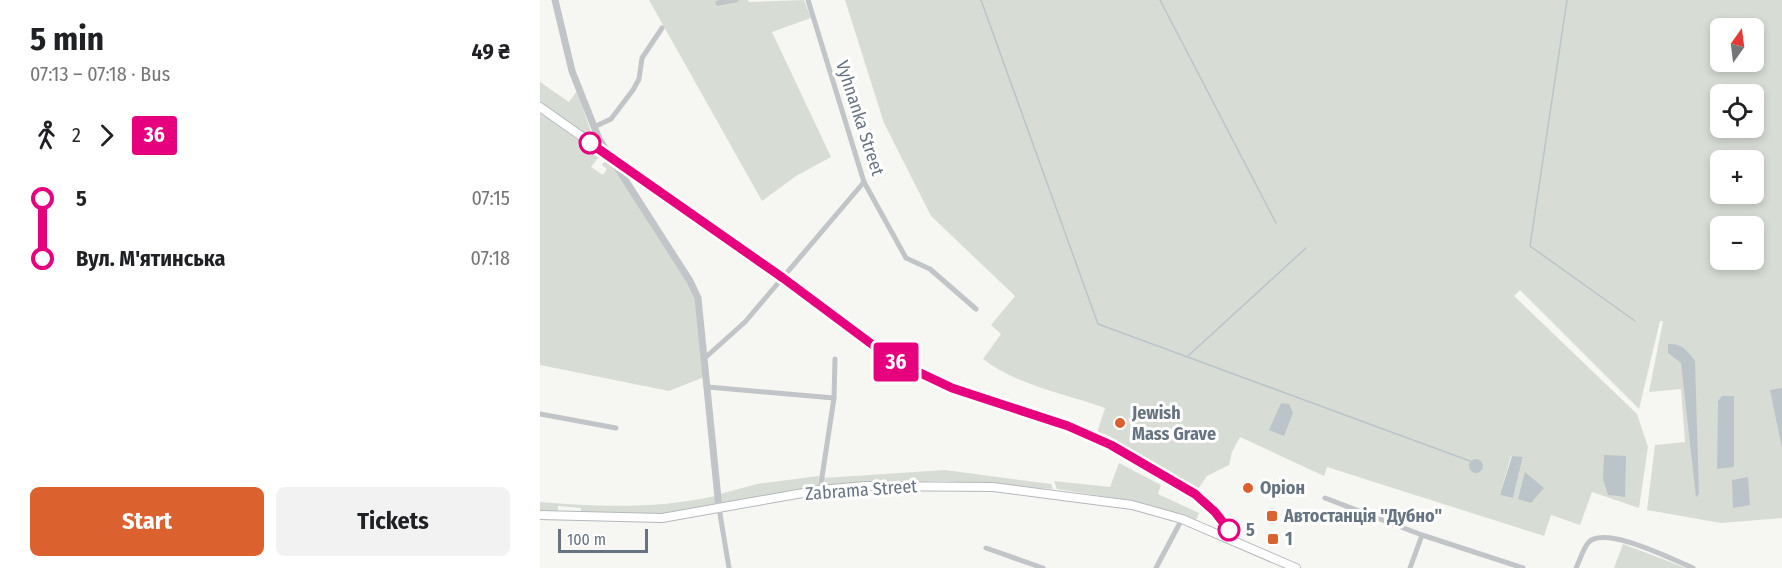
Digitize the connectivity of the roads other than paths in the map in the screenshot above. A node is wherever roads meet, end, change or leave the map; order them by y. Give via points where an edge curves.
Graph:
1 (555, 0) edge
2 (736, 0) edge
3 (808, 0) edge
4 (718, 3) dead end
5 (662, 28) dead end
6 (540, 107) edge
7 (594, 127) junction
8 (612, 158) junction
9 (864, 182) junction
10 (783, 278) junction
11 (976, 309) dead end
12 (706, 357) junction
13 (835, 359) dead end
14 (708, 387) junction
15 (834, 398) junction
16 (540, 414) edge
17 (616, 428) dead end
18 (820, 490) junction
19 (1324, 498) dead end
20 (719, 508) junction
21 (540, 515) edge
22 (1182, 519) junction
23 (1422, 535) junction
24 (1233, 541) junction
25 (986, 548) dead end
26 (729, 568) edge
27 (1043, 568) edge
28 (1156, 568) edge
29 (1296, 568) edge
30 (1410, 568) edge
31 (1523, 568) edge
32 (1576, 568) edge
33 (1693, 568) edge

1 - 7 street via 572,71
2 - 4 street
3 - 9 street, Vyhnanka Street
5 - 7 street via 642,58 633,90 611,119
6 - 8 main road
7 - 8 street
8 - 10 main road
8 - 12 street via 690,280 698,298
9 - 10 street
9 - 11 street, Vyhnanka Street via 906,258 930,269
10 - 12 street via 745,322
10 - 24 main road via 893,360 952,388 1068,426 1153,468 1195,494 1215,512
12 - 14 street
13 - 15 street
14 - 15 street
14 - 20 street
15 - 18 street
16 - 17 street
18 - 20 main road, Zabrama Street
18 - 22 main road, Zabrama Street via 865,486 993,487 1132,505
19 - 23 street
20 - 21 main road, Zabrama Street via 663,518
20 - 26 street
22 - 24 main road, Zabrama Street
22 - 28 street
23 - 30 street
23 - 31 street
24 - 29 main road, Zabrama Street
25 - 27 street
32 - 33 street via 1588,543 1606,536

